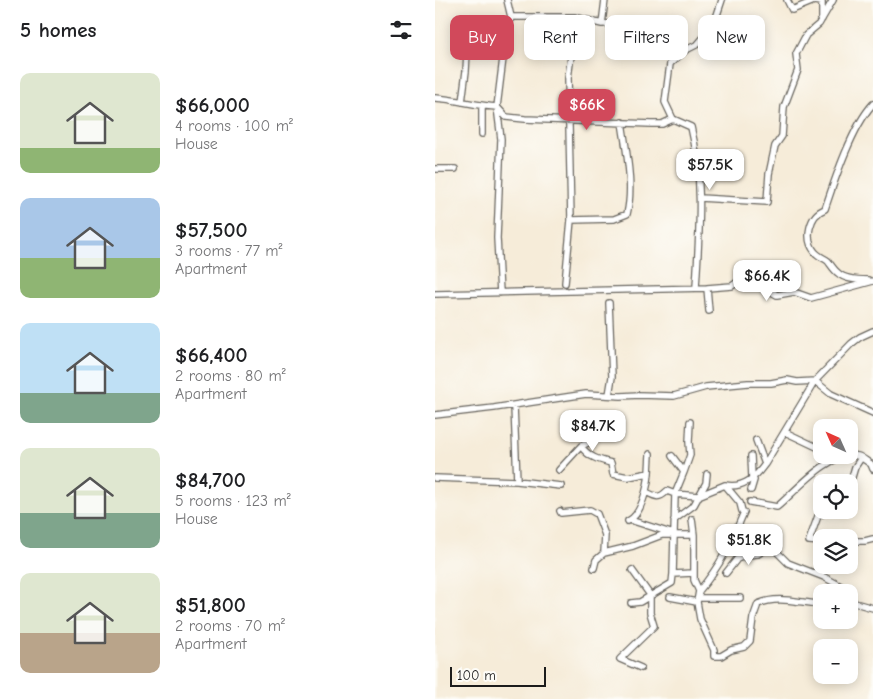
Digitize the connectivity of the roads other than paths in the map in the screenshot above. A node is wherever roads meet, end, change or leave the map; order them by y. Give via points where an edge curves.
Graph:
1 (507, 0) edge
2 (605, 0) edge
3 (721, 0) edge
4 (787, 0) edge
5 (833, 0) edge
6 (511, 15) edge
7 (514, 17) edge
8 (822, 19) junction
9 (602, 24) junction
10 (467, 60) edge
11 (503, 60) edge
12 (570, 60) edge
13 (670, 64) junction
14 (435, 98) edge
15 (462, 102) junction
16 (873, 104) edge
17 (482, 106) junction
18 (497, 107) junction
19 (673, 119) junction
20 (569, 120) junction
21 (622, 122) junction
22 (482, 134) dead end
23 (435, 169) edge
24 (455, 169) dead end
25 (701, 198) junction
26 (571, 220) junction
27 (873, 281) edge
28 (565, 283) dead end
29 (696, 288) junction
30 (707, 288) junction
31 (501, 293) junction
32 (435, 294) edge
33 (609, 303) dead end
34 (709, 311) dead end
35 (873, 331) edge
36 (815, 381) junction
37 (609, 395) junction
38 (515, 406) junction
39 (873, 413) edge
40 (435, 415) edge
41 (609, 418) dead end
42 (690, 422) dead end
43 (785, 432) junction
44 (756, 440) dead end
45 (813, 445) edge
46 (581, 446) junction
47 (650, 454) dead end
48 (672, 456) dead end
49 (751, 456) dead end
50 (858, 456) edge
51 (861, 458) junction
52 (765, 464) junction
53 (827, 464) edge
54 (873, 469) edge
55 (559, 470) dead end
56 (684, 472) junction
57 (649, 473) junction
58 (707, 474) dead end
59 (853, 474) edge
60 (435, 478) edge
61 (753, 478) junction
62 (517, 481) junction
63 (725, 484) junction
64 (561, 486) dead end
65 (751, 490) dead end
66 (647, 492) junction
67 (675, 494) junction
68 (698, 496) junction
69 (750, 502) dead end
70 (560, 511) dead end
71 (693, 519) dead end
72 (674, 520) junction
73 (813, 530) edge
74 (674, 534) junction
75 (694, 535) junction
76 (873, 539) edge
77 (813, 541) edge
78 (858, 541) edge
79 (754, 546) dead end
80 (604, 553) junction
81 (737, 559) junction
82 (594, 568) dead end
83 (632, 570) dead end
84 (726, 573) dead end
85 (673, 574) junction
86 (693, 574) junction
87 (837, 584) edge
88 (699, 590) junction
89 (650, 595) junction
90 (669, 597) dead end
91 (740, 598) dead end
92 (697, 600) junction
93 (631, 603) dead end
94 (813, 603) edge
95 (858, 604) edge
96 (873, 608) edge
97 (641, 668) dead end

1 - 6 street
2 - 9 street
3 - 13 street via 709,31 698,44
4 - 8 street via 792,10 814,1 821,2
5 - 8 street
7 - 9 street via 574,17
8 - 25 street via 806,35 797,54 798,70 784,107 782,136 775,146 767,202
9 - 13 street via 630,23 665,37 674,53
10 - 15 street
11 - 18 street
12 - 20 street
13 - 19 street via 665,102
14 - 15 street
15 - 17 street
16 - 27 street via 848,147 825,209 818,212 810,224 810,239 814,252 839,274
17 - 18 street
17 - 22 street
18 - 20 street via 506,117
18 - 31 street via 501,139 497,238
19 - 21 street via 656,124
19 - 25 street via 691,127 696,144
20 - 21 street
20 - 26 street
21 - 26 street via 628,172 627,214 614,219
23 - 24 street
25 - 29 street
26 - 28 street
27 - 30 street via 811,298 794,292 777,295 747,275 732,286
29 - 30 street
29 - 31 street
30 - 34 street
31 - 32 street
33 - 37 street via 612,377
35 - 36 street via 851,344
36 - 37 street via 787,380 706,387 674,396
36 - 39 street via 831,394
36 - 43 street
37 - 38 street via 570,396
38 - 40 street
38 - 62 street
41 - 46 street via 590,442
42 - 56 street via 690,456
43 - 45 street
43 - 52 street
44 - 52 street
46 - 55 street
46 - 57 street via 586,454 611,463 613,474 628,477
47 - 57 street
48 - 56 street
49 - 61 street
50 - 51 street
51 - 54 street
51 - 59 street
52 - 61 street
53 - 69 street via 777,507
56 - 67 street
57 - 66 street
58 - 68 street
60 - 62 street
61 - 63 street via 732,486
61 - 65 street
62 - 64 street
63 - 68 street
63 - 88 street via 744,512 729,548 715,572
66 - 67 street via 656,497 667,490
66 - 74 street via 637,514 629,520
67 - 68 street
67 - 72 street
68 - 72 street via 694,505
70 - 80 street via 590,510 597,514 605,535
71 - 75 street
72 - 74 street
73 - 77 street via 809,541
74 - 75 street
74 - 80 street
74 - 85 street
75 - 86 street
76 - 78 street
79 - 81 street
80 - 82 street via 596,560
81 - 84 street
81 - 87 street via 758,554 771,546 788,563
83 - 89 street
85 - 86 street
85 - 89 street via 672,583
86 - 88 street
88 - 92 street
89 - 93 street via 641,602
89 - 97 street via 654,626 619,660
90 - 92 street
91 - 92 street
92 - 94 street via 699,619 714,656 745,648 750,641 758,604 781,599
95 - 96 street

